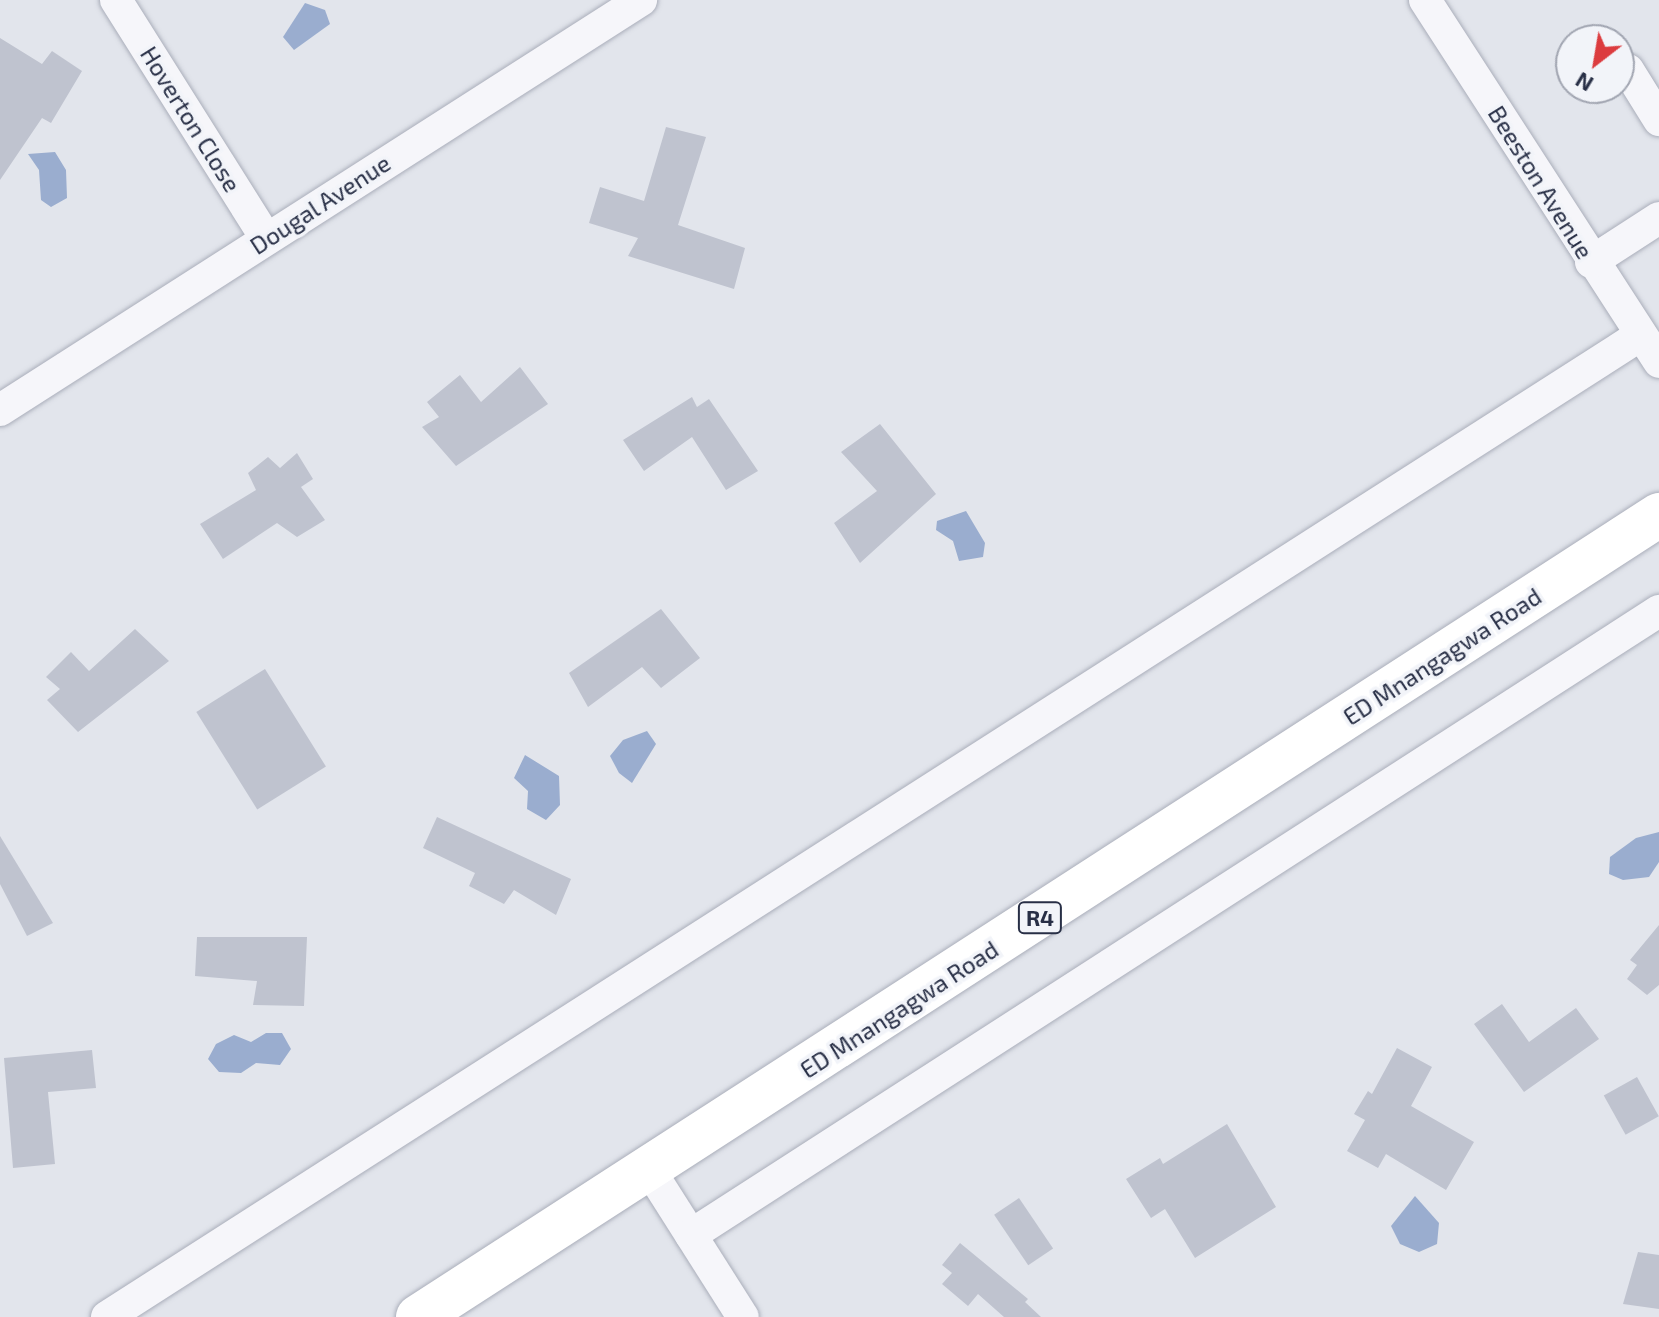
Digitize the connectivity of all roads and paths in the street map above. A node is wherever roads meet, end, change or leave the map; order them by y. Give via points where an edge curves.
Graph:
1 (116, 0) edge
2 (641, 0) edge
3 (1425, 0) edge
4 (1635, 81) edge
5 (1659, 120) edge
6 (1659, 218) edge
7 (266, 238) junction
8 (1591, 262) junction
9 (1641, 335) junction
10 (1659, 362) edge
11 (0, 410) edge
12 (1659, 515) edge
13 (1659, 611) edge
14 (649, 1169) junction
15 (691, 1235) junction
16 (107, 1317) edge
17 (418, 1317) edge
18 (743, 1317) edge

1 - 7 street, Hoverton Close
2 - 7 street, Dougal Avenue
3 - 8 street, Beeston Avenue
4 - 5 street
6 - 8 street
7 - 11 street, Dougal Avenue
8 - 9 street, Beeston Avenue
9 - 10 street, Beeston Avenue
9 - 16 street
12 - 14 highway, ED Mnangagwa Road / R4
13 - 15 street
14 - 15 street
14 - 17 highway, ED Mnangagwa Road / R4
15 - 18 street

